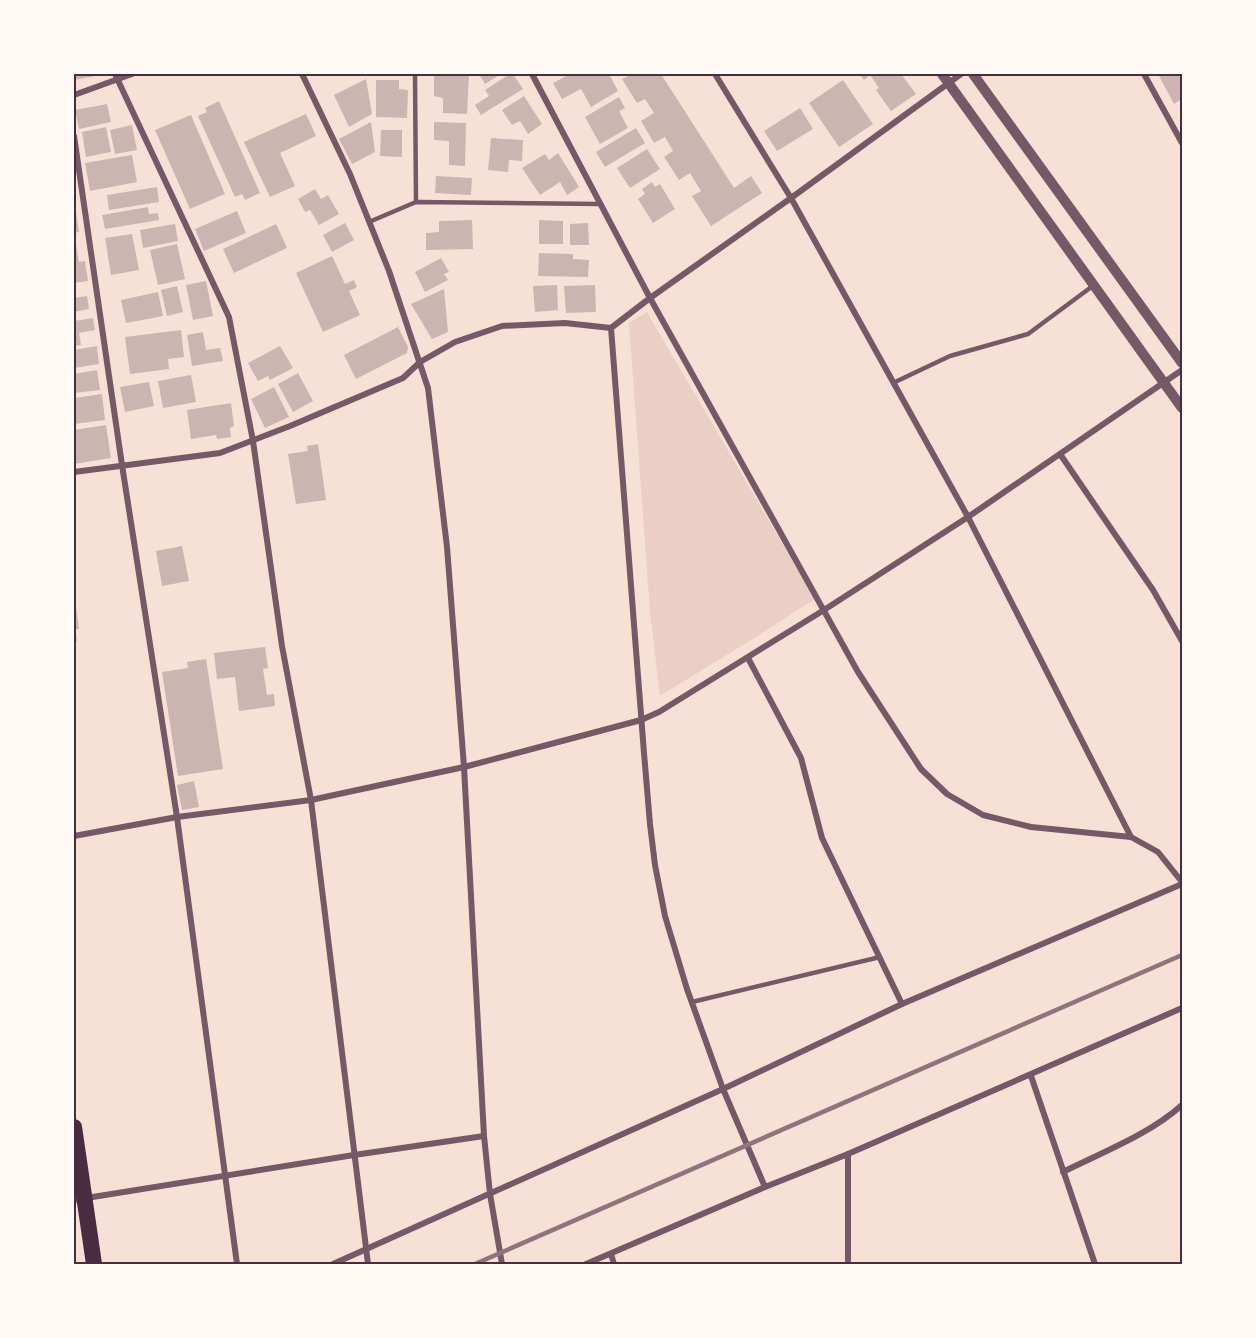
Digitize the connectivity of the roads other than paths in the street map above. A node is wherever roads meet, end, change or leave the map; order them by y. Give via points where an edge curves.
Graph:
1 (132, 74) edge
2 (302, 74) edge
3 (415, 74) edge
4 (532, 74) edge
5 (715, 74) edge
6 (961, 74) edge
7 (973, 74) edge
8 (1144, 74) edge
9 (116, 76) edge
10 (945, 78) edge
11 (74, 95) edge
12 (74, 136) edge
13 (1182, 143) edge
14 (791, 198) junction
15 (416, 202) junction
16 (600, 204) junction
17 (369, 222) junction
18 (1094, 285) junction
19 (650, 298) junction
20 (611, 328) junction
21 (420, 362) junction
22 (1182, 363) edge
23 (1182, 370) edge
24 (893, 382) junction
25 (1164, 383) junction
26 (1182, 408) edge
27 (253, 441) junction
28 (1060, 454) junction
29 (122, 465) junction
30 (74, 472) edge
31 (968, 517) junction
32 (824, 610) junction
33 (1182, 641) edge
34 (748, 658) junction
35 (641, 720) junction
36 (464, 767) junction
37 (311, 800) junction
38 (177, 817) junction
39 (74, 836) edge
40 (1131, 837) junction
41 (1182, 883) edge
42 (879, 957) junction
43 (692, 1002) junction
44 (902, 1004) junction
45 (1182, 1008) edge
46 (1031, 1076) junction
47 (723, 1089) junction
48 (1182, 1105) edge
49 (74, 1127) edge
50 (484, 1136) junction
51 (848, 1154) junction
52 (354, 1155) junction
53 (1063, 1172) junction
54 (224, 1176) junction
55 (765, 1187) junction
56 (490, 1194) junction
57 (79, 1199) edge
58 (365, 1249) junction
59 (611, 1254) junction
60 (94, 1264) edge
61 (237, 1264) edge
62 (333, 1264) edge
63 (368, 1264) edge
64 (502, 1264) edge
65 (586, 1264) edge
66 (614, 1264) edge
67 (849, 1264) edge
68 (1095, 1264) edge

1 - 9 street
2 - 17 street
3 - 15 lane
4 - 16 street
5 - 14 street
6 - 10 street
7 - 22 street
8 - 13 street
9 - 11 street
9 - 27 street via 229,317
10 - 14 street
10 - 18 street
12 - 29 street
14 - 19 street
14 - 24 street
15 - 16 lane
15 - 17 lane
16 - 19 street
17 - 21 street
18 - 24 lane via 1028,334 950,356
18 - 25 street
19 - 20 street
19 - 32 street
20 - 21 street via 565,323 501,326 455,342
20 - 35 street
21 - 27 street via 403,378
21 - 36 street via 428,388 447,547
23 - 25 street
24 - 31 street
25 - 26 street
25 - 28 street
27 - 29 street via 220,453
27 - 37 street via 282,646
28 - 31 street
28 - 33 street via 1153,590
29 - 30 street
29 - 38 street
31 - 32 street
31 - 40 street
32 - 34 street
32 - 40 street via 858,672 921,769 947,794 983,815 1031,826
34 - 35 street
34 - 42 street via 801,758 822,838
35 - 36 street
35 - 43 street via 655,865
36 - 37 street
36 - 50 street
37 - 38 street
37 - 52 street
38 - 39 street
38 - 54 street
40 - 41 street via 1158,852
41 - 44 street
42 - 43 lane
42 - 44 street
43 - 47 street
44 - 47 street
45 - 46 street
46 - 51 street
46 - 53 street
47 - 55 street
47 - 56 street
48 - 53 street via 1171,1116
49 - 57 highway
50 - 52 street
50 - 56 street
51 - 55 street
51 - 67 street
52 - 54 street
52 - 58 street
53 - 68 street
54 - 57 street
54 - 61 street
55 - 59 street
56 - 58 street
56 - 64 street
57 - 60 highway
58 - 62 street
58 - 63 street
59 - 65 street
59 - 66 street

